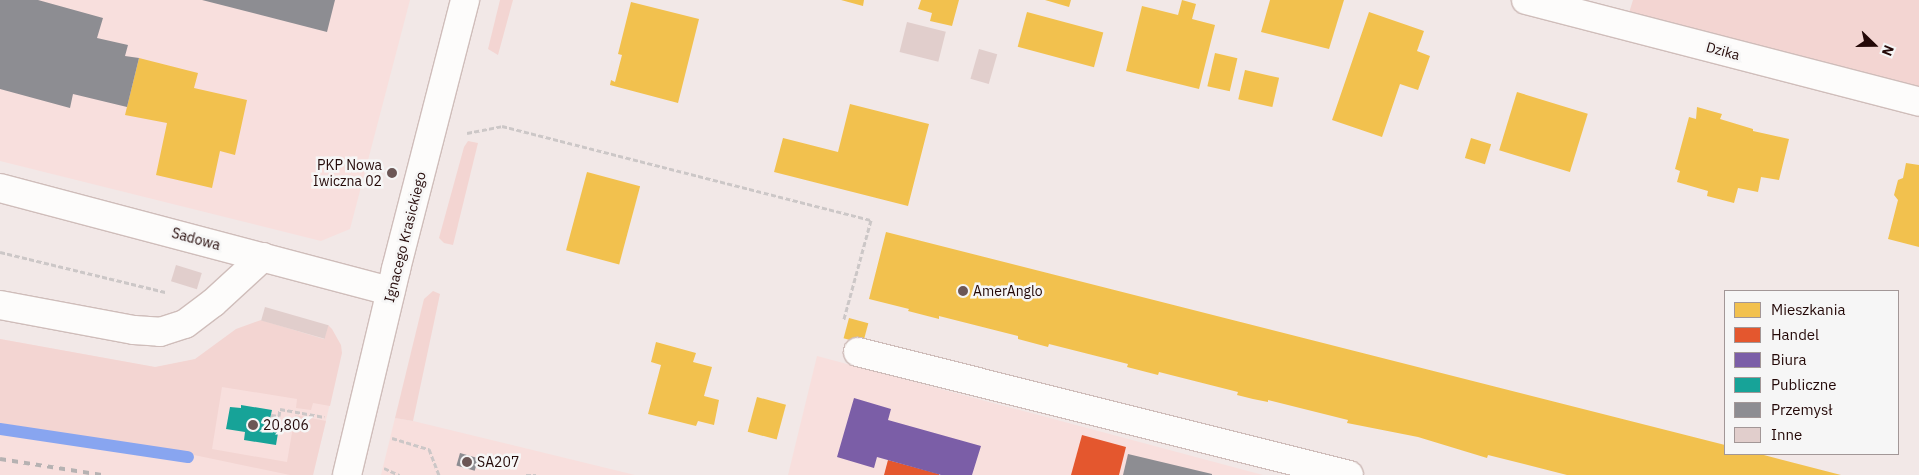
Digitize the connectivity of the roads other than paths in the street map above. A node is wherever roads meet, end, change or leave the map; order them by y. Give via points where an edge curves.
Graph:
1 (465, 0) edge
2 (1526, 0) edge
3 (1919, 102) edge
4 (0, 188) edge
5 (264, 257) junction
6 (391, 291) junction
7 (0, 305) edge
8 (858, 352) road end
9 (347, 475) edge
10 (1349, 475) edge

1 - 6 street, Ignacego Krasickiego
2 - 3 street, Dzika
4 - 5 street, Sadowa
5 - 6 street, Sadowa
5 - 7 street via 185,324 160,332
6 - 9 street, Ignacego Krasickiego
8 - 10 street

